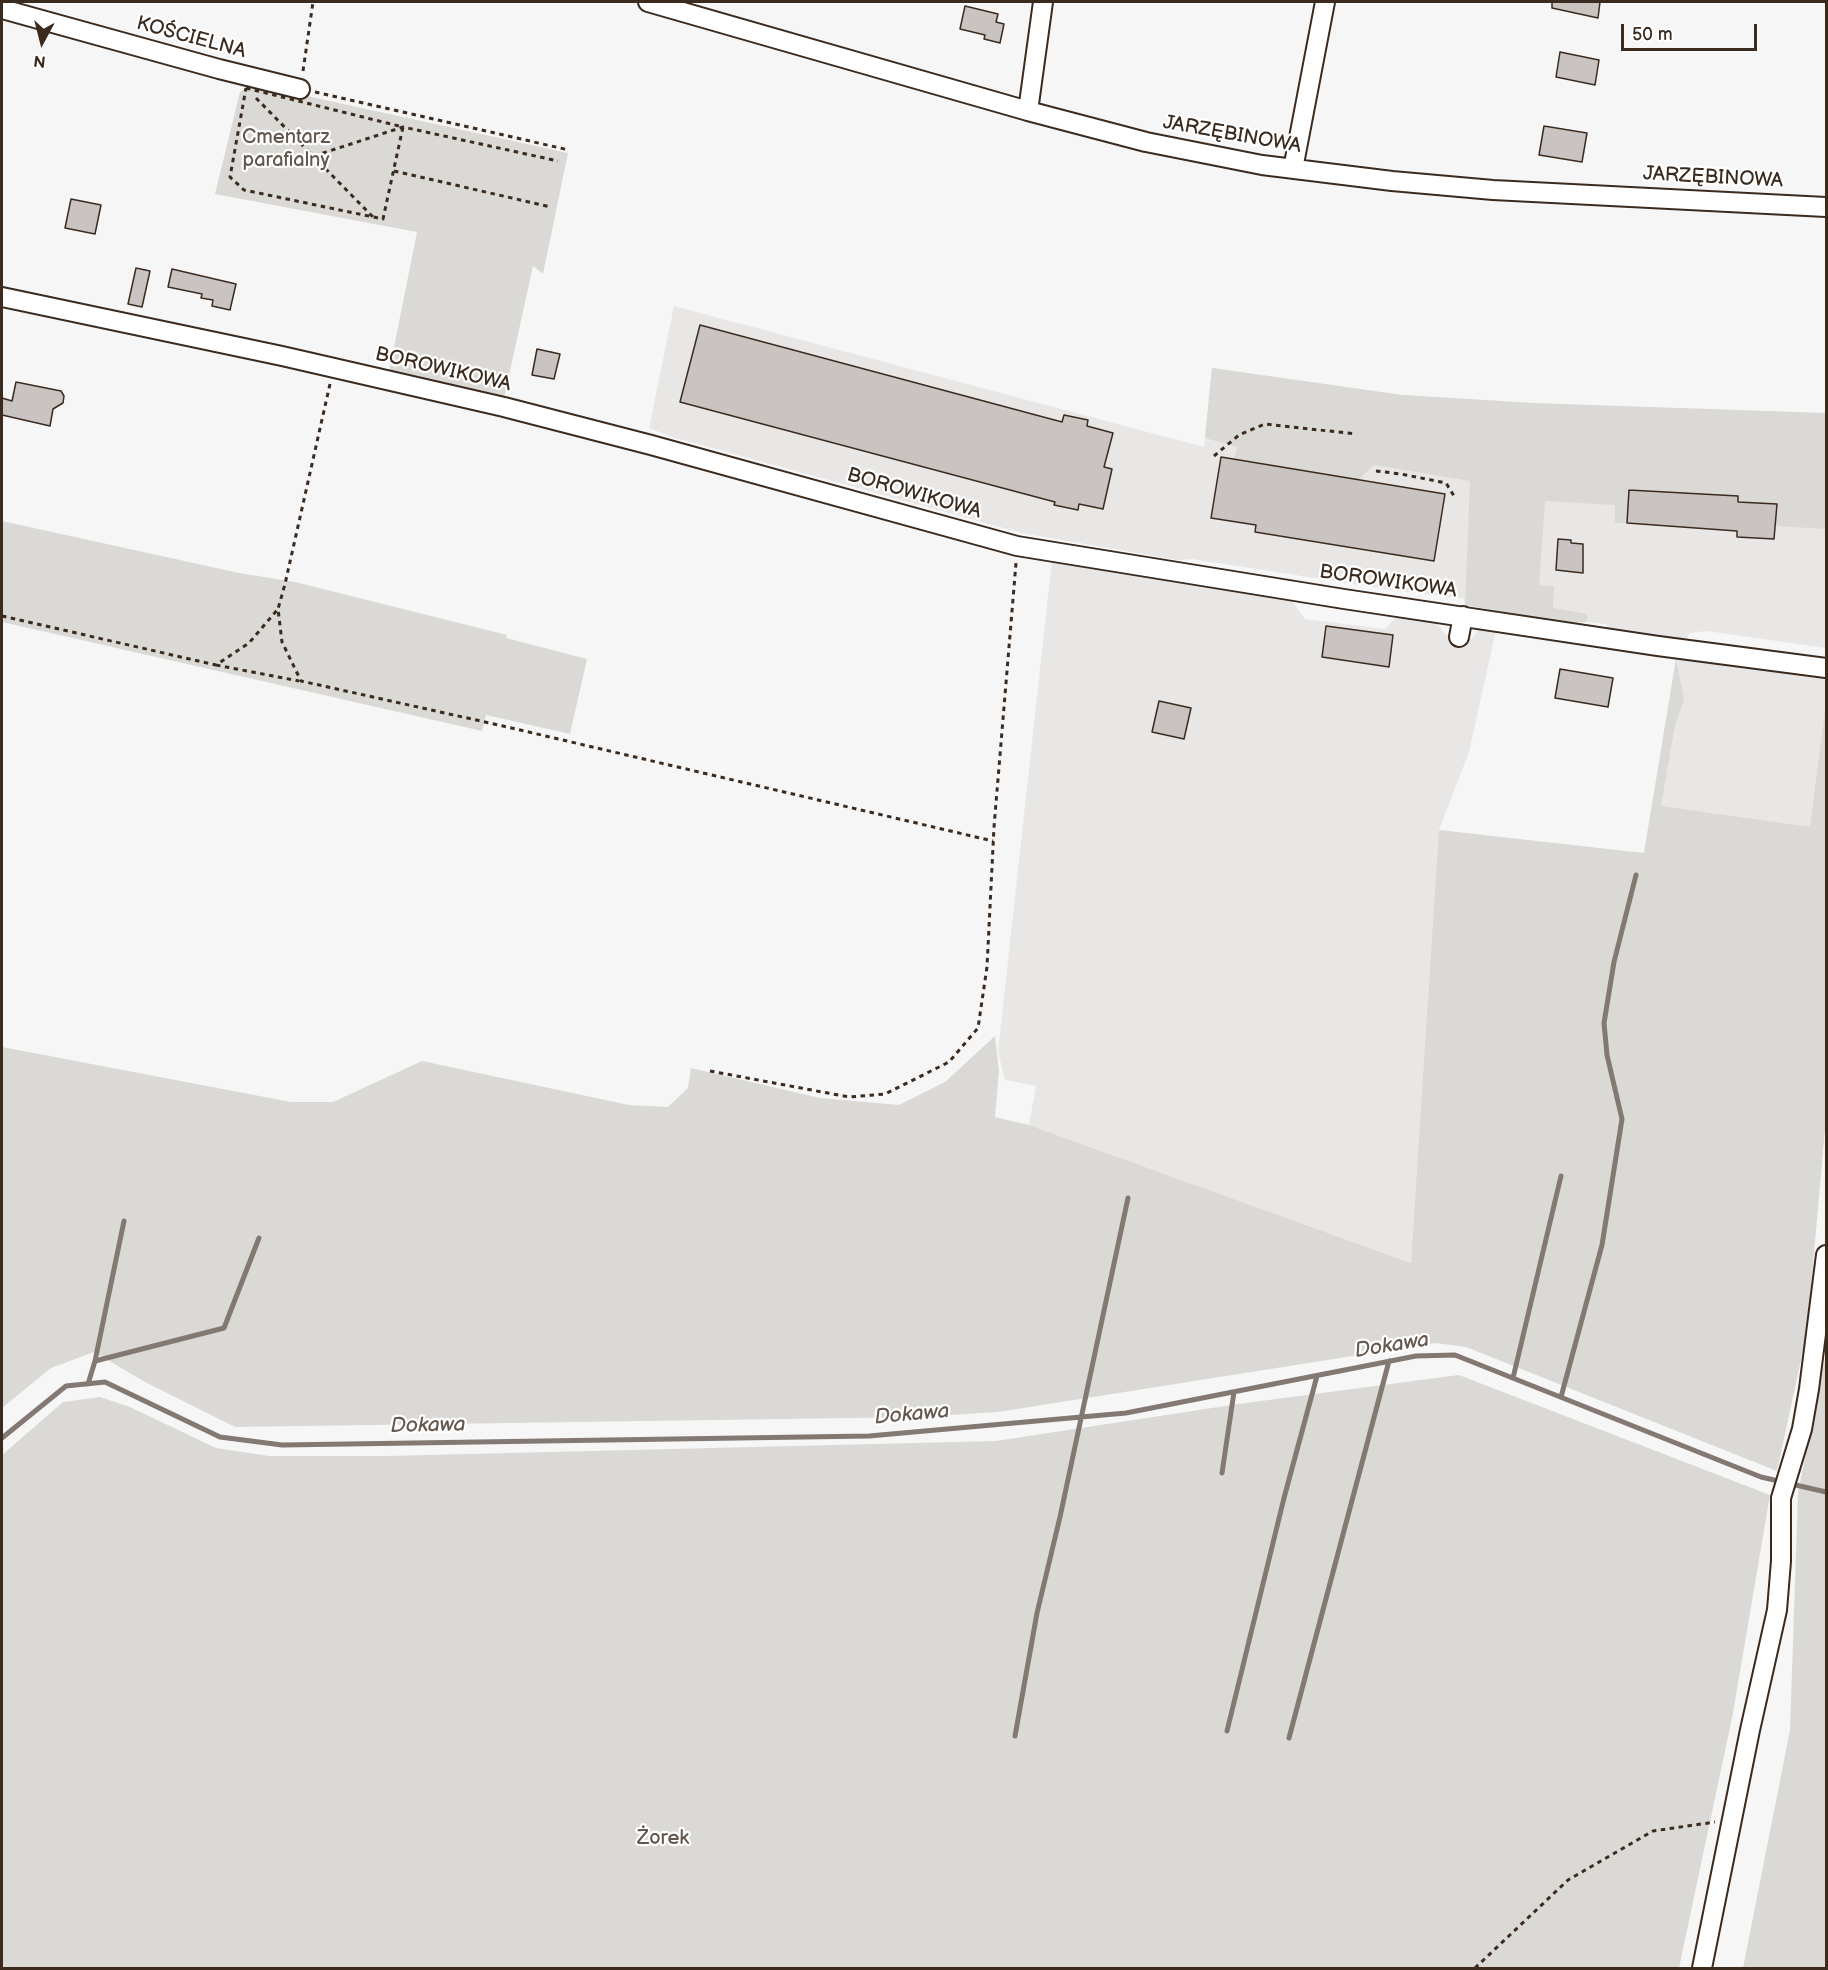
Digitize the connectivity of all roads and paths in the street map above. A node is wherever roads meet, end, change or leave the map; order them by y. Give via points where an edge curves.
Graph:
1 (313, 2) edge
2 (648, 2) edge
3 (1042, 2) edge
4 (1324, 2) edge
5 (2, 9) edge
6 (246, 88) junction
7 (300, 89) junction
8 (1028, 111) junction
9 (404, 127) junction
10 (569, 150) dead end
11 (314, 156) junction
12 (558, 161) dead end
13 (1293, 169) junction
14 (393, 171) junction
15 (551, 207) dead end
16 (1827, 207) edge
17 (374, 218) junction
18 (2, 297) edge
19 (333, 368) junction
20 (1356, 434) dead end
21 (1214, 456) dead end
22 (1376, 471) dead end
23 (1454, 496) dead end
24 (1017, 546) junction
25 (278, 609) junction
26 (2, 616) edge
27 (1462, 616) junction
28 (1459, 638) dead end
29 (216, 665) junction
30 (1827, 668) edge
31 (301, 681) junction
32 (993, 841) junction
33 (710, 1071) dead end
34 (1827, 1255) edge
35 (1732, 1819) junction
36 (1474, 1968) edge
37 (1702, 1968) edge

1 - 7 path
2 - 8 street, JARZĘBINOWA
3 - 8 street
4 - 13 street
5 - 7 street, KOŚCIELNA via 218,73
6 - 9 path
6 - 11 path
6 - 17 path via 230,177 244,190
7 - 10 path
8 - 13 street, JARZĘBINOWA via 1146,142
9 - 11 path
9 - 12 path
9 - 14 path
11 - 17 path
13 - 16 street, JARZĘBINOWA via 1493,190
14 - 15 path
14 - 17 path via 383,219
18 - 19 street, BOROWIKOWA
19 - 24 street, BOROWIKOWA via 525,412
19 - 25 path
20 - 21 path via 1265,424 1239,435
22 - 23 path via 1446,483
24 - 27 street, BOROWIKOWA
24 - 32 path
25 - 29 path via 249,643
25 - 31 path via 282,642
26 - 29 path
27 - 28 street
27 - 30 street, BOROWIKOWA
29 - 31 path
31 - 32 path
32 - 33 path via 987,967 978,1028 949,1062 885,1094 849,1097
34 - 35 street via 1809,1389 1799,1441 1781,1498 1777,1611
35 - 36 path via 1653,1831 1568,1880
35 - 37 street

